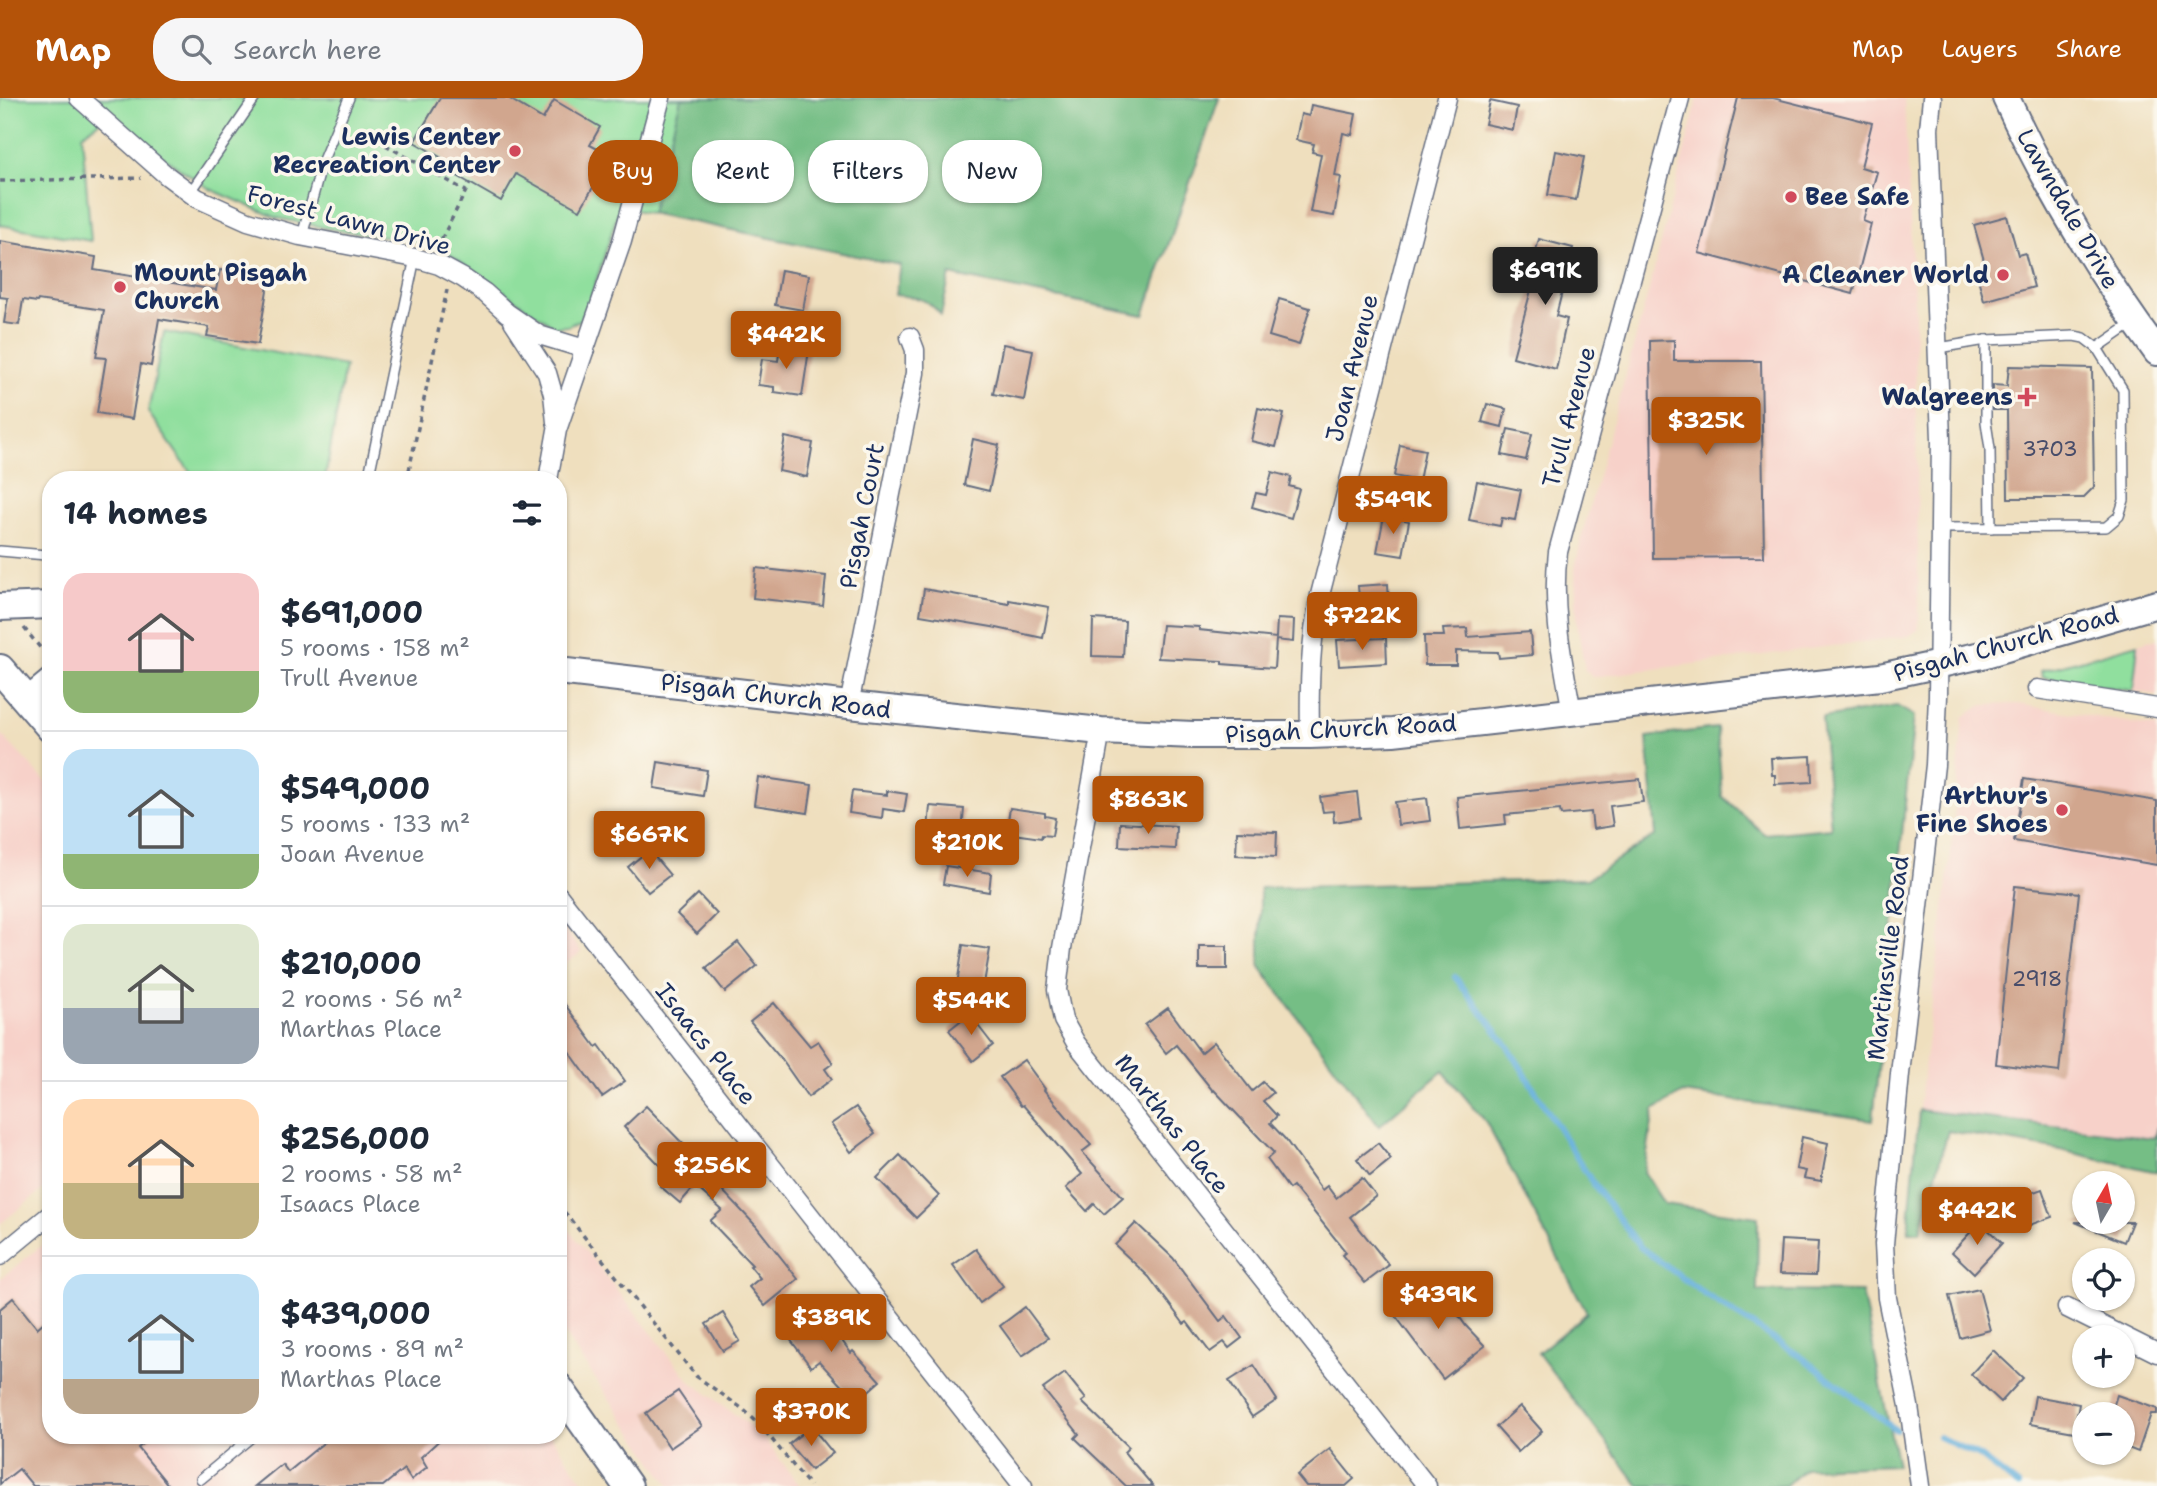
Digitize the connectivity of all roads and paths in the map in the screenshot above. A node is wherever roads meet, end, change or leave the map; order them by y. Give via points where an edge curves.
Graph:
1 (79, 98) edge
2 (256, 98) edge
3 (349, 98) edge
4 (661, 98) edge
5 (1447, 98) edge
6 (1679, 98) edge
7 (1932, 98) edge
8 (2006, 98) edge
9 (377, 140) dead end
10 (144, 178) dead end
11 (0, 181) edge
12 (470, 183) dead end
13 (466, 191) junction
14 (190, 193) junction
15 (302, 236) junction
16 (422, 260) junction
17 (448, 286) dead end
18 (507, 313) junction
19 (2136, 322) junction
20 (910, 337) dead end
21 (1986, 340) junction
22 (1939, 348) junction
23 (2097, 348) junction
24 (585, 349) junction
25 (2157, 352) edge
26 (557, 430) junction
27 (370, 471) edge
28 (410, 471) edge
29 (550, 471) edge
30 (1940, 528) junction
31 (1991, 528) junction
32 (0, 551) edge
33 (42, 555) edge
34 (2157, 604) edge
35 (42, 606) edge
36 (0, 607) edge
37 (24, 627) dead end
38 (42, 650) edge
39 (1939, 664) junction
40 (0, 669) edge
41 (567, 672) edge
42 (42, 689) edge
43 (2036, 689) dead end
44 (28, 701) junction
45 (849, 705) junction
46 (2157, 709) edge
47 (1572, 712) junction
48 (42, 717) edge
49 (1101, 731) junction
50 (1310, 735) junction
51 (567, 906) edge
52 (567, 1215) edge
53 (42, 1221) edge
54 (0, 1256) edge
55 (2067, 1308) dead end
56 (2157, 1353) edge
57 (567, 1400) edge
58 (243, 1444) edge
59 (201, 1479) dead end
60 (628, 1486) edge
61 (810, 1486) edge
62 (1023, 1486) edge
63 (1427, 1486) edge
64 (1920, 1486) edge

1 - 14 street, Forest Lawn Drive
2 - 14 lane
3 - 15 lane via 323,160
4 - 24 street via 622,241
5 - 50 street, Joan Avenue via 1312,632
6 - 47 street, Trull Avenue via 1558,552 1555,610
7 - 22 street, Martinsville Road via 1929,130
8 - 19 main road, Lawndale Drive via 2049,183
9 - 13 path
10 - 11 path
12 - 13 path
13 - 16 path
14 - 15 street, Forest Lawn Drive via 248,221
15 - 16 street, Forest Lawn Drive
16 - 18 street, Forest Lawn Drive via 463,278
16 - 27 lane
17 - 28 path
18 - 24 street, Forest Lawn Drive via 539,335
18 - 26 street, Forest Lawn Drive via 547,373
19 - 23 lane
19 - 25 main road, Lawndale Drive
20 - 45 street, Pisgah Court via 915,373
21 - 22 lane
21 - 23 lane via 2074,336
21 - 31 lane
22 - 30 street, Martinsville Road
23 - 31 lane via 2123,390 2124,500 2119,516 2106,527
24 - 26 street, Forest Lawn Drive
26 - 29 street, Forest Lawn Drive
30 - 31 lane
30 - 39 street, Martinsville Road
32 - 33 lane
34 - 39 main road, Pisgah Church Road
35 - 36 main road
37 - 38 path
39 - 47 main road, Pisgah Church Road via 1880,677
39 - 64 street, Martinsville Road via 1935,765 1884,1244 1887,1298
40 - 44 main road
41 - 45 main road, Pisgah Church Road
42 - 44 main road
43 - 46 street
44 - 48 main road
45 - 49 main road, Pisgah Church Road
47 - 50 main road, Pisgah Church Road via 1393,732
49 - 50 main road, Pisgah Church Road
49 - 63 street, Marthas Place via 1062,948 1057,990 1063,1020 1076,1043
51 - 62 street, Isaacs Place
52 - 61 path via 696,1376 761,1425
53 - 54 street
55 - 56 street
57 - 60 main road
58 - 59 lane

